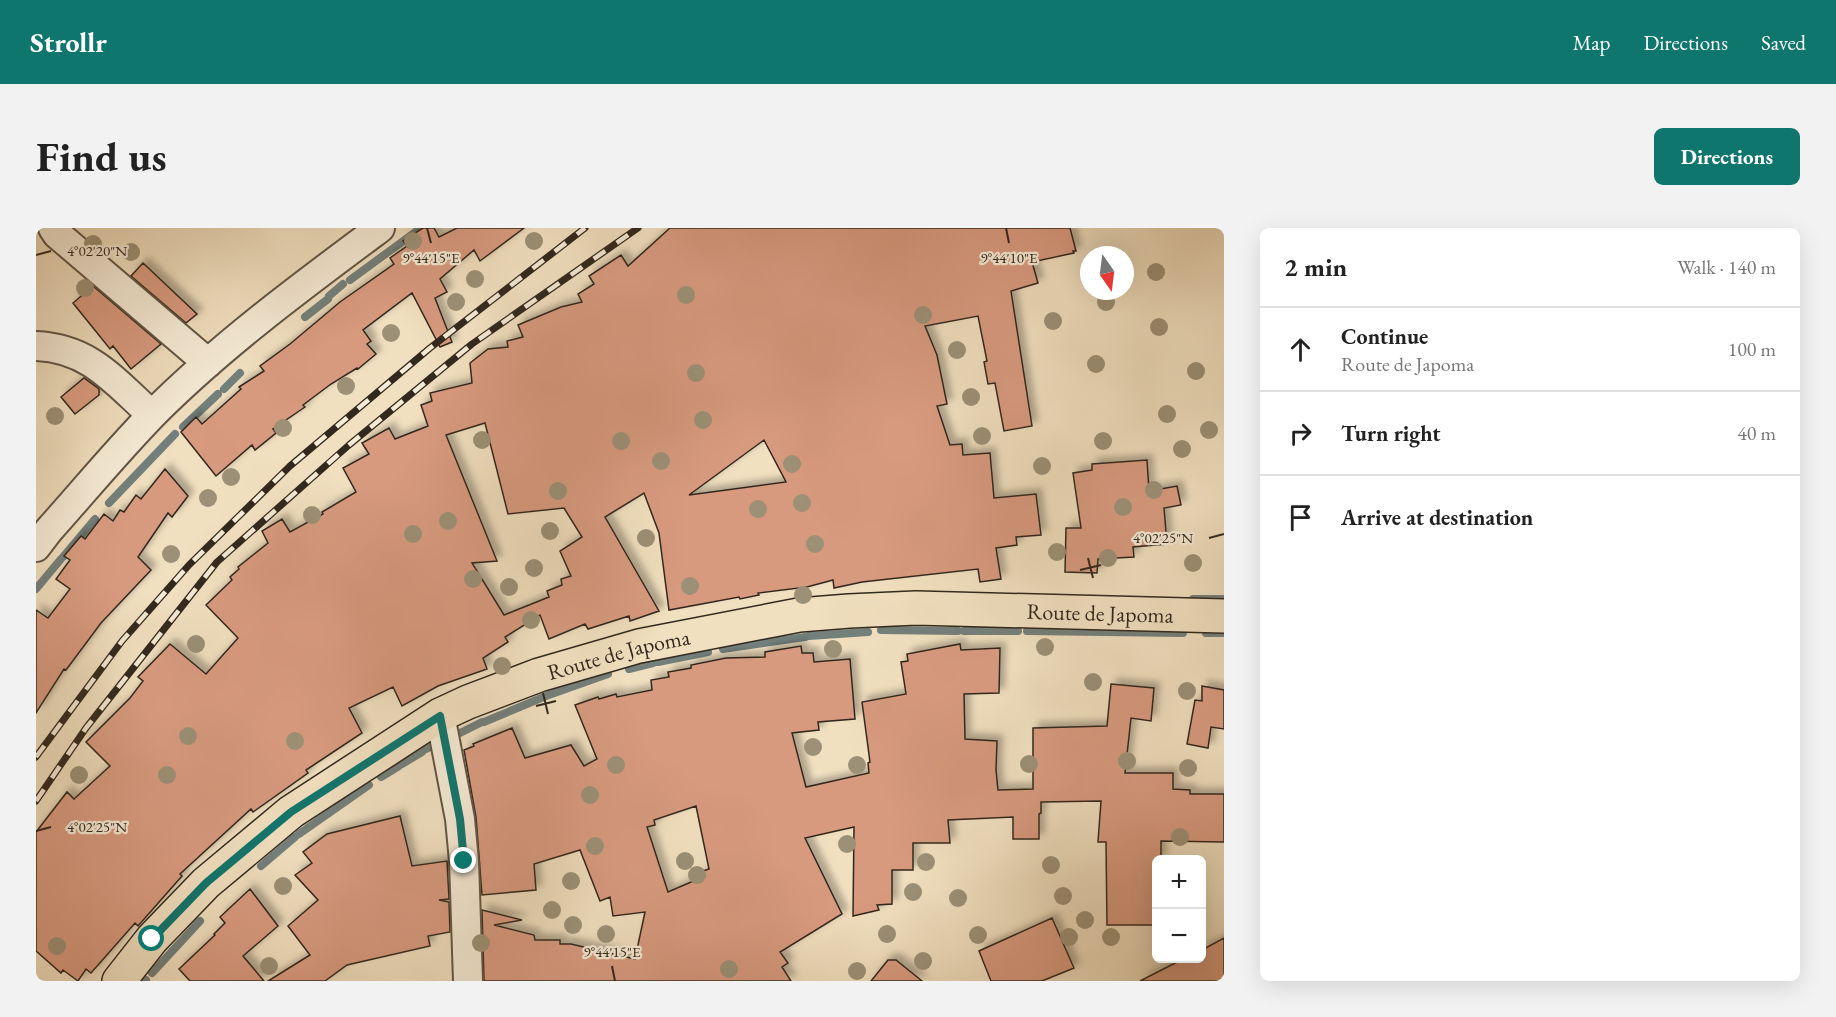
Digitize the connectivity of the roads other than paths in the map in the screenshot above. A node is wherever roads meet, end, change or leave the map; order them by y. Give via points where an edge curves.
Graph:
1 (52, 228) edge
2 (380, 228) edge
3 (36, 346) edge
4 (208, 363) junction
5 (153, 415) junction
6 (36, 547) edge
7 (1224, 615) edge
8 (440, 716) junction
9 (119, 981) edge
10 (468, 981) edge

1 - 4 street
2 - 4 street
3 - 5 street via 67,350 93,362
4 - 5 street
5 - 6 street
7 - 8 main road, Route de Japoma via 916,608 799,615 639,646 539,675
8 - 9 main road, Route de Japoma via 291,812 206,883 152,939
8 - 10 street via 460,819

